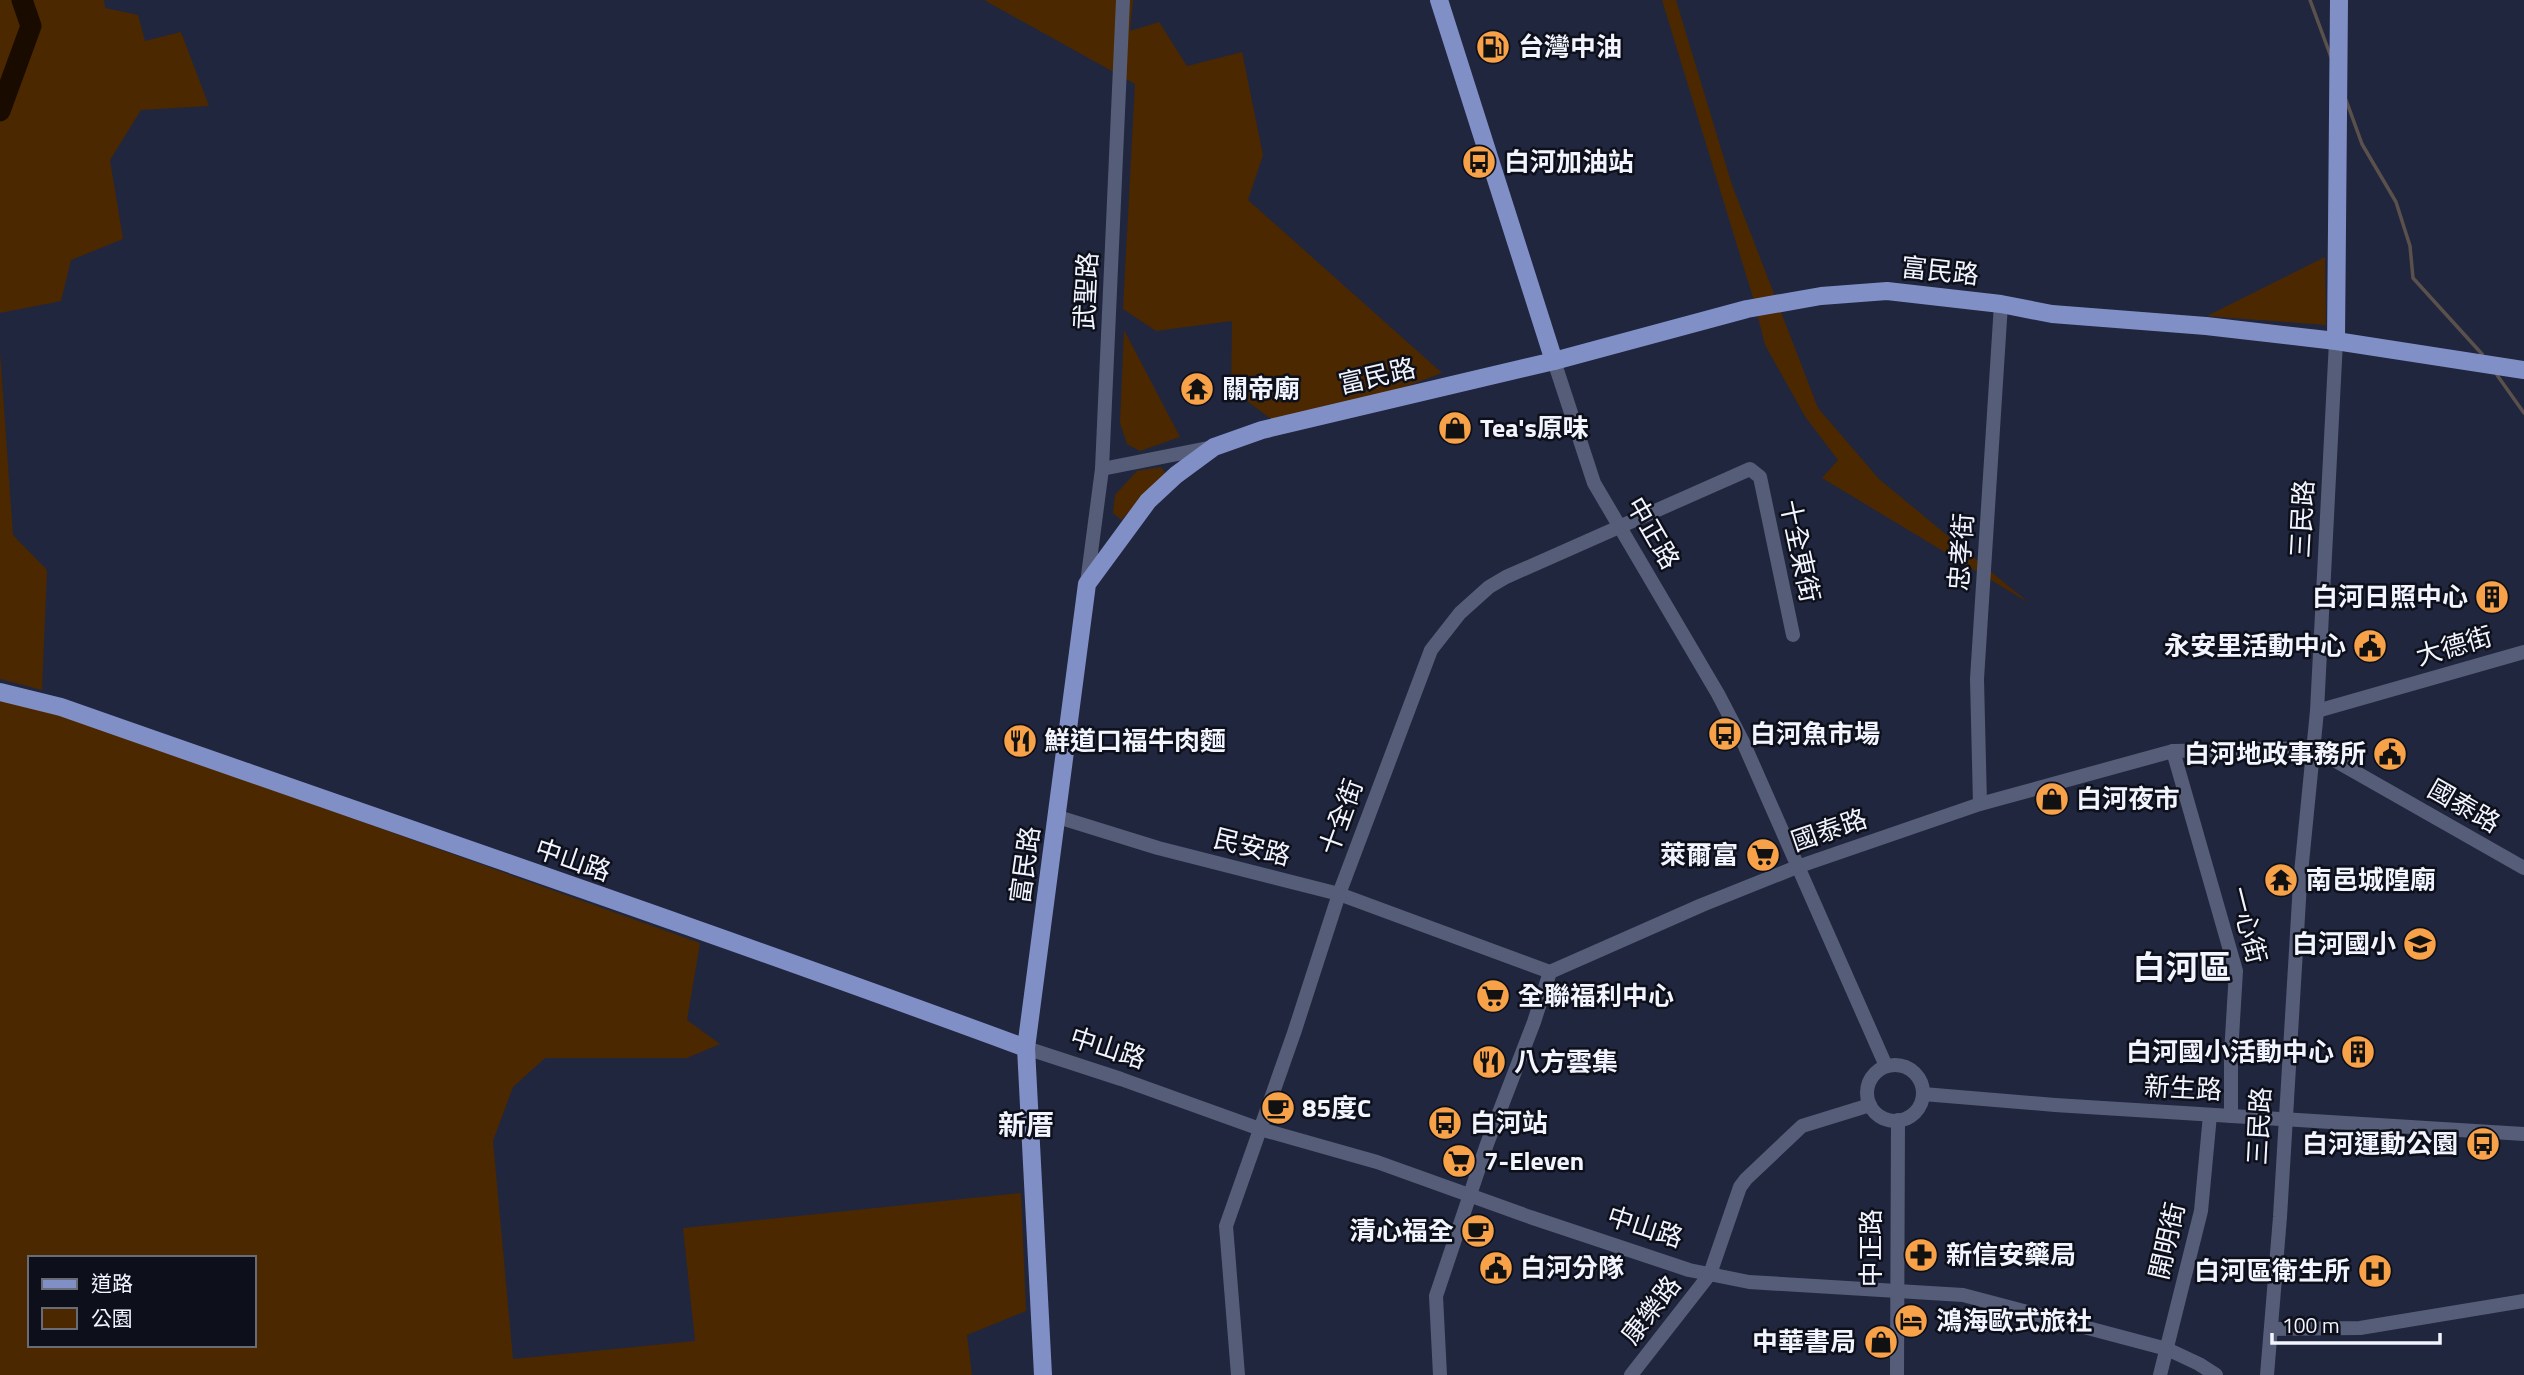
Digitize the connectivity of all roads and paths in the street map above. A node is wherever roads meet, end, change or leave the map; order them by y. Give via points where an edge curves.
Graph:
1 (1123, 0) edge
2 (1439, 0) edge
3 (2339, 0) edge
4 (2001, 304) junction
5 (2336, 341) junction
6 (1554, 361) junction
7 (2524, 370) edge
8 (1214, 447) junction
9 (1102, 469) junction
10 (1760, 477) joint
11 (1620, 528) junction
12 (1087, 584) junction
13 (1793, 635) dead end
14 (2524, 652) edge
15 (0, 692) edge
16 (2317, 711) junction
17 (2313, 748) junction
18 (2174, 751) junction
19 (1980, 804) junction
20 (1058, 817) junction
21 (1797, 867) junction
22 (2524, 868) edge
23 (1339, 894) junction
24 (1550, 972) junction
25 (1026, 1048) junction
26 (1886, 1066) junction
27 (1923, 1094) junction
28 (1870, 1105) junction
29 (2210, 1115) junction
30 (2231, 1115) junction
31 (2286, 1120) junction
32 (1898, 1121) junction
33 (1260, 1129) junction
34 (2524, 1135) edge
35 (1469, 1196) junction
36 (1710, 1274) junction
37 (1898, 1289) junction
38 (2524, 1301) edge
39 (2272, 1329) junction
40 (2166, 1349) junction
41 (1043, 1375) edge
42 (1238, 1375) edge
43 (1440, 1375) edge
44 (1630, 1375) edge
45 (1897, 1375) edge
46 (2160, 1375) edge
47 (2216, 1375) edge
48 (2267, 1375) edge

1 - 9 street, 武聖路
2 - 6 main road, 中正路
3 - 5 main road, 三民路
4 - 5 main road, 富民路 via 2052,314
4 - 6 main road, 富民路 via 1887,291 1821,296 1747,309
4 - 19 street, 忠孝街 via 1978,679
5 - 7 main road, 富民路
5 - 16 street, 三民路
6 - 8 main road, 富民路 via 1262,430
6 - 11 street, 中正路 via 1594,483
8 - 9 street
8 - 12 main road, 富民路 via 1148,501
9 - 12 street, 武聖路
10 - 11 street, 十全街 via 1750,469
10 - 13 street, 十全東街
11 - 21 street, 中正路 via 1730,717
11 - 23 street, 十全街 via 1506,577 1449,626 1431,650
12 - 20 main road, 富民路
14 - 16 street, 大德街
15 - 25 main road, 中山路 via 61,706
16 - 17 street, 三民路
17 - 18 street, 國泰路
17 - 22 street, 國泰路
17 - 31 street, 三民路
18 - 19 street, 國泰路
18 - 30 street, 一心街 via 2236,971
19 - 21 street, 國泰路
20 - 23 street, 民安路
20 - 25 main road, 富民路
21 - 24 street, 國泰路
21 - 26 street, 中正路
23 - 24 street, 民安路
23 - 33 street, 十全街
24 - 35 street
25 - 33 street, 中山路
25 - 41 main road, 富民路
26 - 27 street via 1900,1065 1913,1072
26 - 28 street via 1870,1082
27 - 29 street, 新生路
27 - 32 street via 1918,1109
28 - 32 street via 1882,1117
28 - 36 street, 康樂路 via 1802,1126 1746,1179
29 - 30 street, 新生路
29 - 40 street, 開明街 via 2201,1211
30 - 31 street, 新生路
31 - 34 street, 新生路
31 - 39 street, 三民路
32 - 37 street, 中正路
33 - 35 street, 中山路 via 1377,1162
33 - 42 street, 十全街 via 1226,1226
35 - 36 street, 中山路
35 - 43 street via 1436,1296
36 - 37 street, 中山路 via 1749,1282
36 - 44 street, 康樂路
37 - 40 street, 中山路 via 1963,1294
37 - 45 street, 中正路
38 - 39 street via 2360,1328
39 - 48 street, 三民路
40 - 46 street, 開明街
40 - 47 street, 中山路

